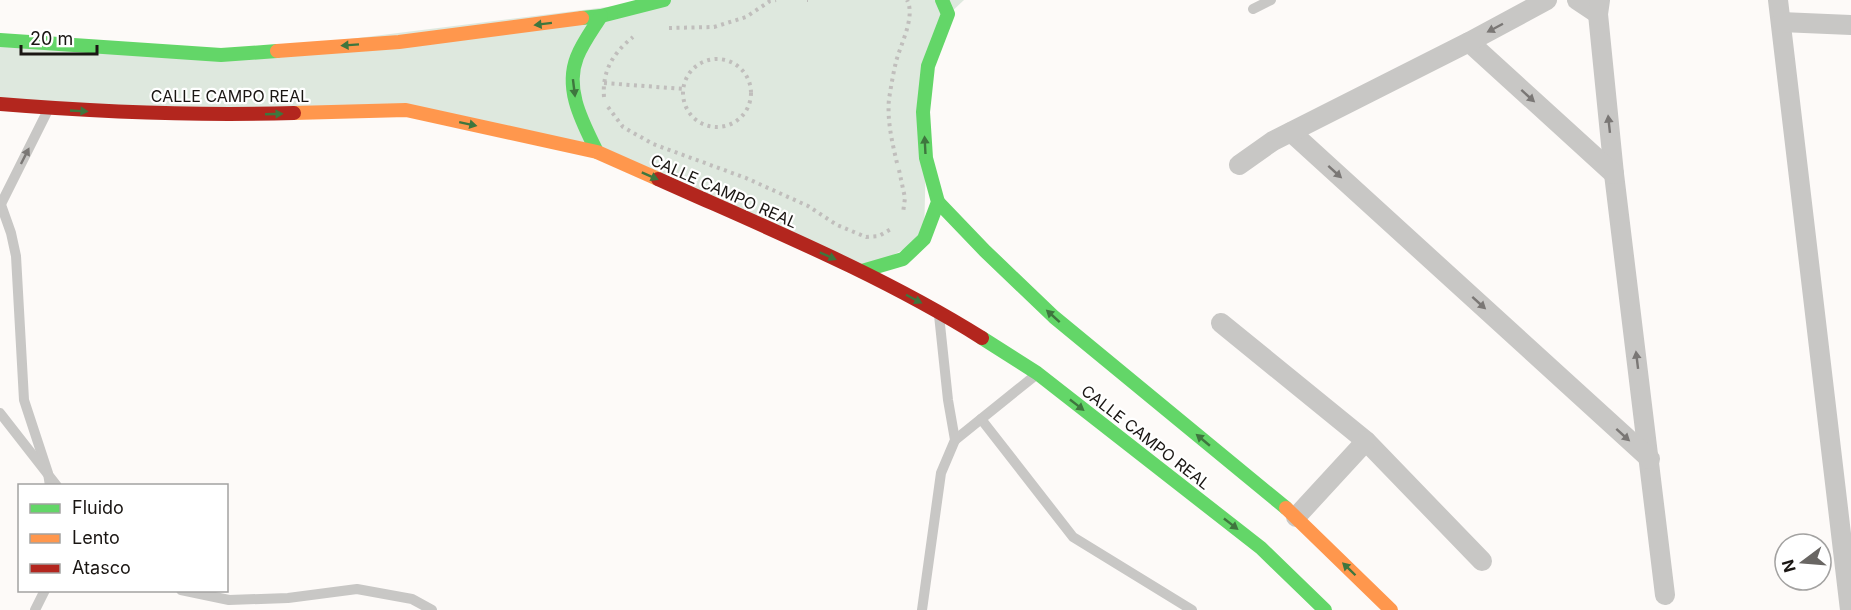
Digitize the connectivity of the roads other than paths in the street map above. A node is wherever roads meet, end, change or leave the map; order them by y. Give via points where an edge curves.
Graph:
1 (664, 0) edge
2 (942, 0) edge
3 (1270, 0) edge
4 (1547, 0) edge
5 (1577, 0) edge
6 (1778, 0) edge
7 (1599, 7) edge
8 (1253, 9) dead end
9 (601, 16) junction
10 (1781, 22) junction
11 (1851, 25) edge
12 (0, 40) edge
13 (1469, 42) junction
14 (0, 105) edge
15 (48, 109) junction
16 (1292, 132) junction
17 (597, 152) junction
18 (1239, 165) dead end
19 (1614, 174) junction
20 (938, 202) junction
21 (1, 203) edge
22 (862, 272) junction
23 (939, 312) junction
24 (1221, 322) dead end
25 (1037, 374) junction
26 (0, 413) edge
27 (981, 419) junction
28 (955, 440) junction
29 (1366, 441) junction
30 (1650, 459) junction
31 (48, 473) junction
32 (50, 484) edge
33 (56, 484) edge
34 (1296, 517) junction
35 (1482, 561) dead end
36 (44, 592) edge
37 (186, 592) edge
38 (1665, 596) dead end
39 (35, 610) edge
40 (432, 610) edge
41 (922, 610) edge
42 (1192, 610) edge
43 (1325, 610) edge
44 (1391, 610) edge
45 (1850, 610) edge

1 - 9 street
20 -> 2 street via 926,158 923,112 928,66 952,11
3 - 8 lane
4 -> 13 street
5 - 7 street
6 - 10 street
19 -> 7 street
9 -> 12 street via 399,42 221,55
9 -> 17 street via 576,58 572,81 576,104
10 - 11 street
10 - 45 street
13 - 16 street
13 -> 19 street
14 - 15 street, CALLE CAMPO REAL
15 -> 17 street, CALLE CAMPO REAL via 226,115 406,110
21 -> 15 lane
16 - 18 street
16 -> 30 street
17 -> 22 street, CALLE CAMPO REAL
30 -> 19 street
20 - 22 street via 924,239 903,259
34 -> 20 street, CALLE CAMPO REAL via 1054,317
21 - 31 lane via 16,256 24,400
22 -> 23 street, CALLE CAMPO REAL
23 - 25 street, CALLE CAMPO REAL
23 - 28 lane
24 - 29 street
25 - 27 lane
25 -> 43 street, CALLE CAMPO REAL via 1261,548
26 - 31 lane
27 - 28 lane
27 - 42 lane via 1073,537
28 - 41 lane via 941,473
29 - 34 street
29 - 35 street
30 - 38 street
31 - 32 lane
31 - 33 lane
44 -> 34 street, CALLE CAMPO REAL
36 - 39 lane
37 - 40 lane via 229,600 288,598 357,589 412,599

